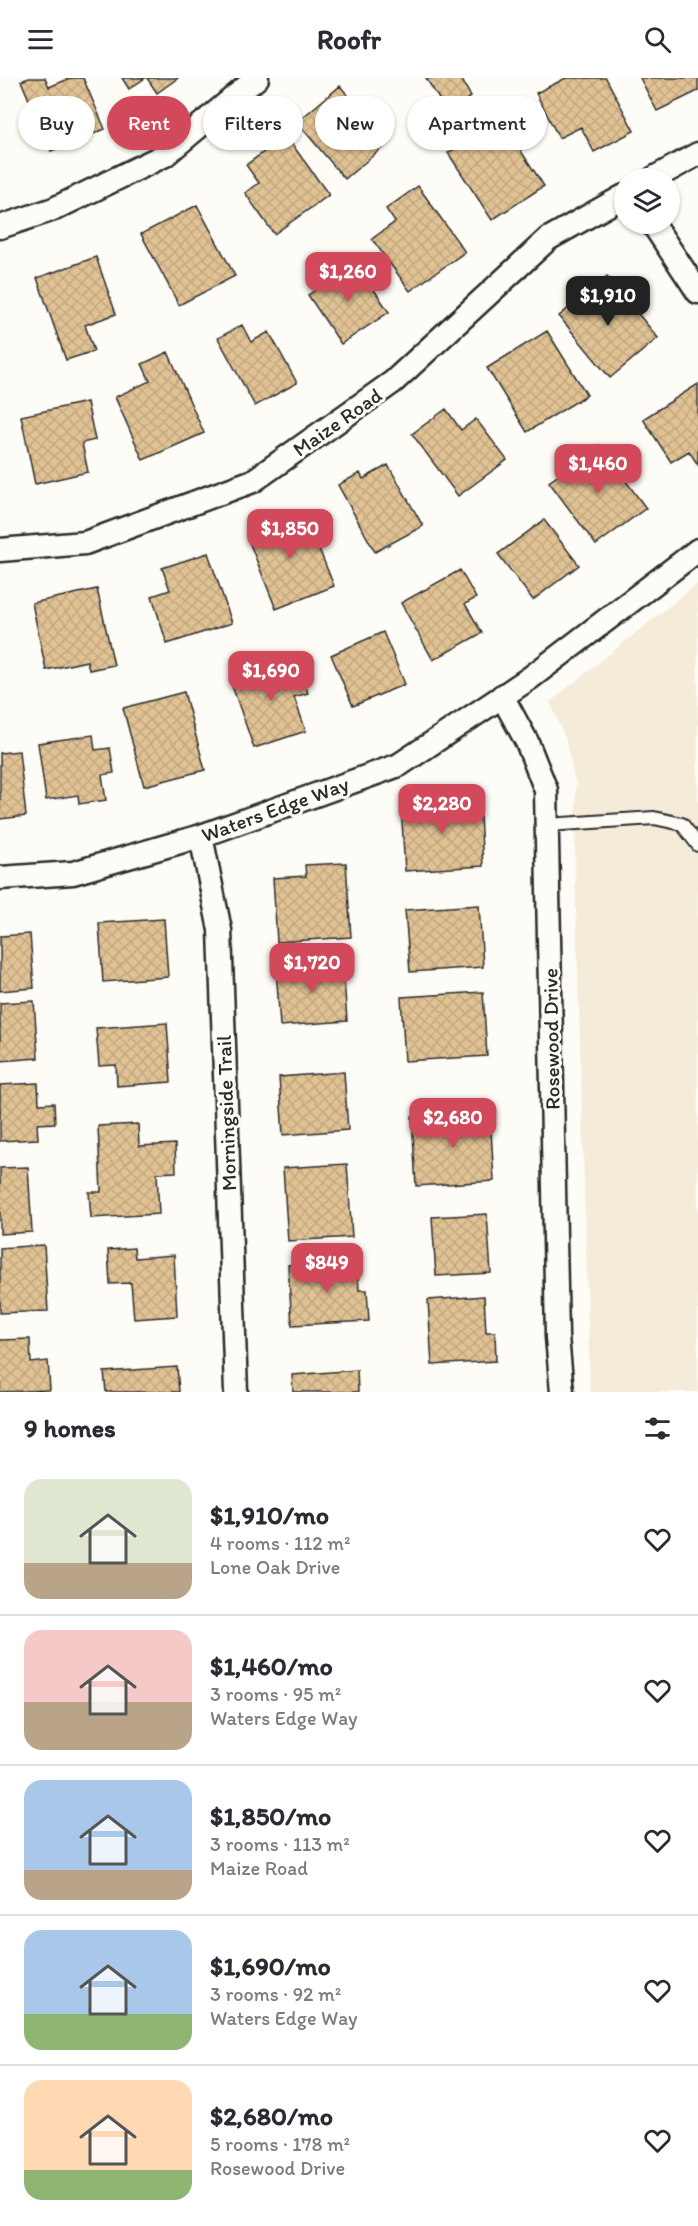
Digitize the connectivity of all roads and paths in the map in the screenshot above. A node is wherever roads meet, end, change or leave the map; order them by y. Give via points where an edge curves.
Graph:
1 (257, 78) edge
2 (698, 153) edge
3 (672, 168) edge
4 (614, 202) edge
5 (0, 227) edge
6 (660, 234) edge
7 (698, 292) edge
8 (0, 550) edge
9 (698, 550) edge
10 (502, 696) junction
11 (547, 825) junction
12 (201, 836) junction
13 (698, 846) edge
14 (0, 878) edge
15 (236, 1392) edge
16 (562, 1392) edge

1 - 5 street via 165,155 54,209
2 - 3 street
4 - 8 street, Maize Road via 548,239 393,382 253,481 85,543
6 - 7 street
9 - 10 street, Waters Edge Way
10 - 11 street, Rosewood Drive via 527,742 546,790
10 - 12 street, Waters Edge Way via 399,765
11 - 13 lane via 654,818 682,824
11 - 16 street, Rosewood Drive via 557,1337
12 - 14 street, Waters Edge Way via 73,873
12 - 15 street, Morningside Trail via 220,930

